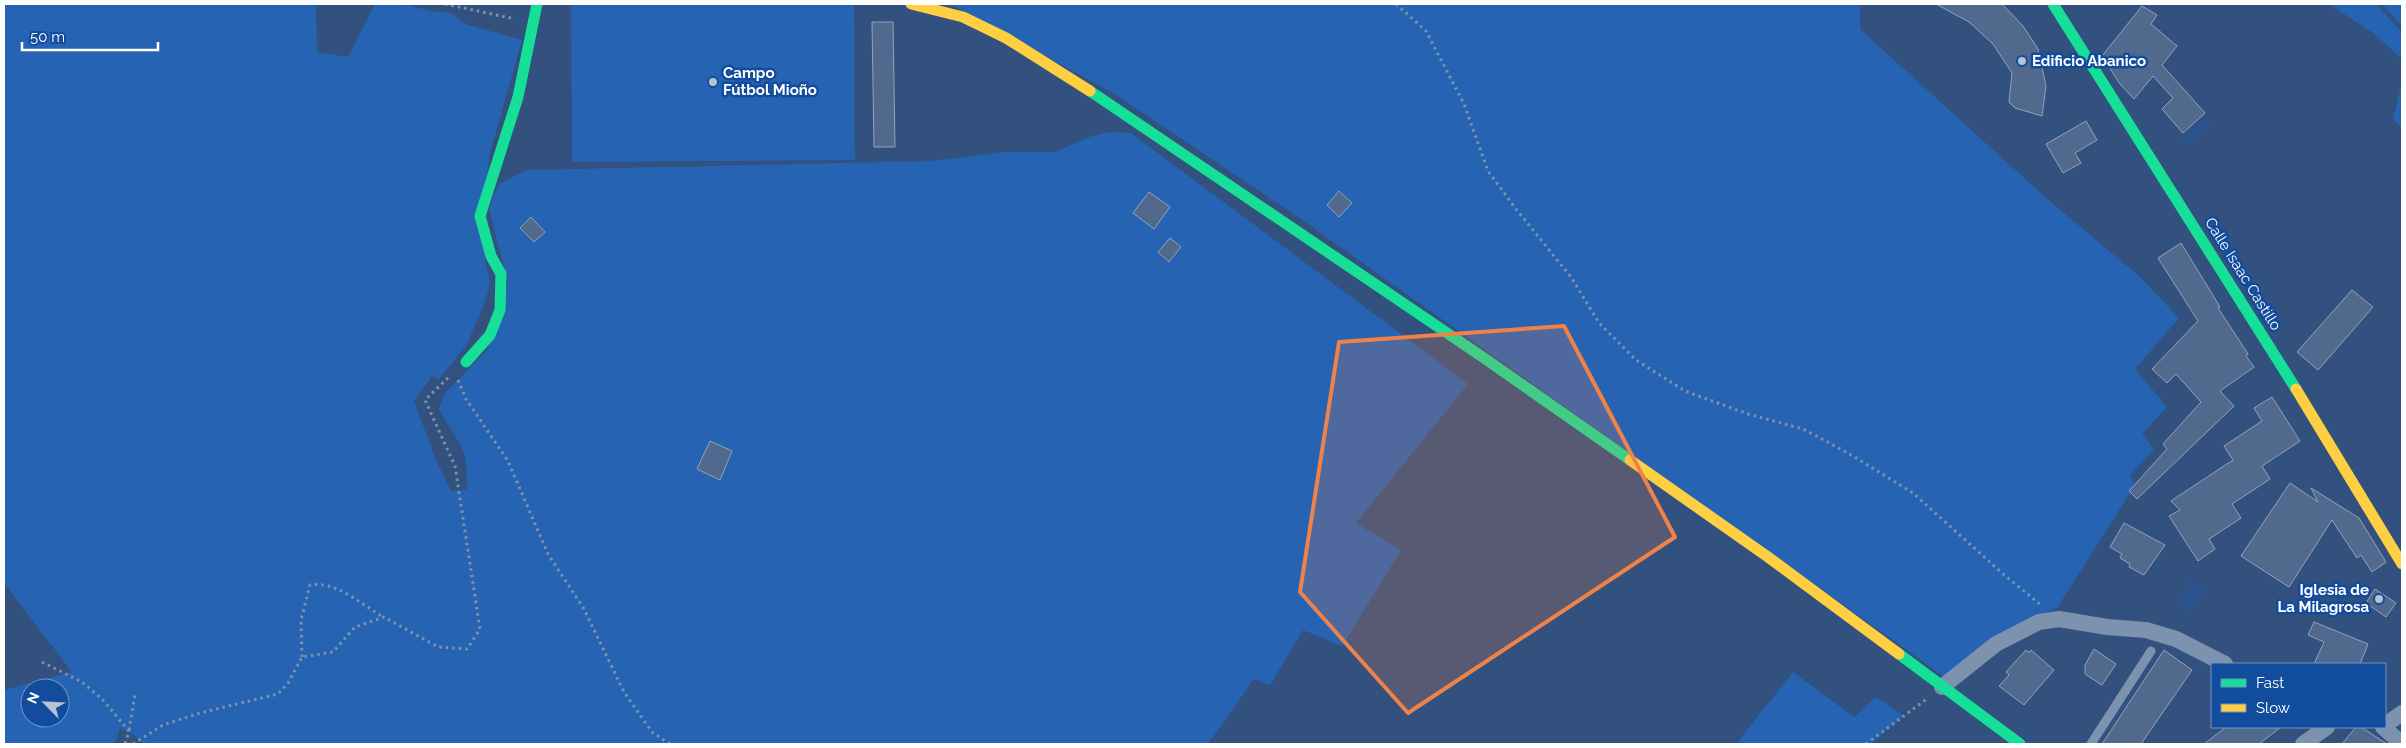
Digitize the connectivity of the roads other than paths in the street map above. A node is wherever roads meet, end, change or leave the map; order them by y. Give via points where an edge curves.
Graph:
1 (537, 4) edge
2 (911, 4) edge
3 (2053, 4) edge
4 (466, 362) dead end
5 (2402, 564) edge
6 (2151, 652) dead end
7 (2223, 663) edge
8 (1942, 687) junction
9 (2402, 713) edge
10 (2386, 724) edge
11 (2326, 728) edge
12 (2385, 728) edge
13 (2020, 744) edge
14 (2091, 744) edge
15 (2303, 744) edge
16 (2402, 744) edge

1 - 4 street via 518,97 480,216 491,256 501,274 500,310 490,335
2 - 8 street via 963,17 1006,38 1064,74 1484,358 1768,558
3 - 5 street, Calle Isaac Castillo via 2176,196
6 - 14 lane
7 - 8 street via 2176,639 2146,630 2059,619 2039,622 1996,644
8 - 13 street
9 - 10 street
11 - 15 street
12 - 16 street

